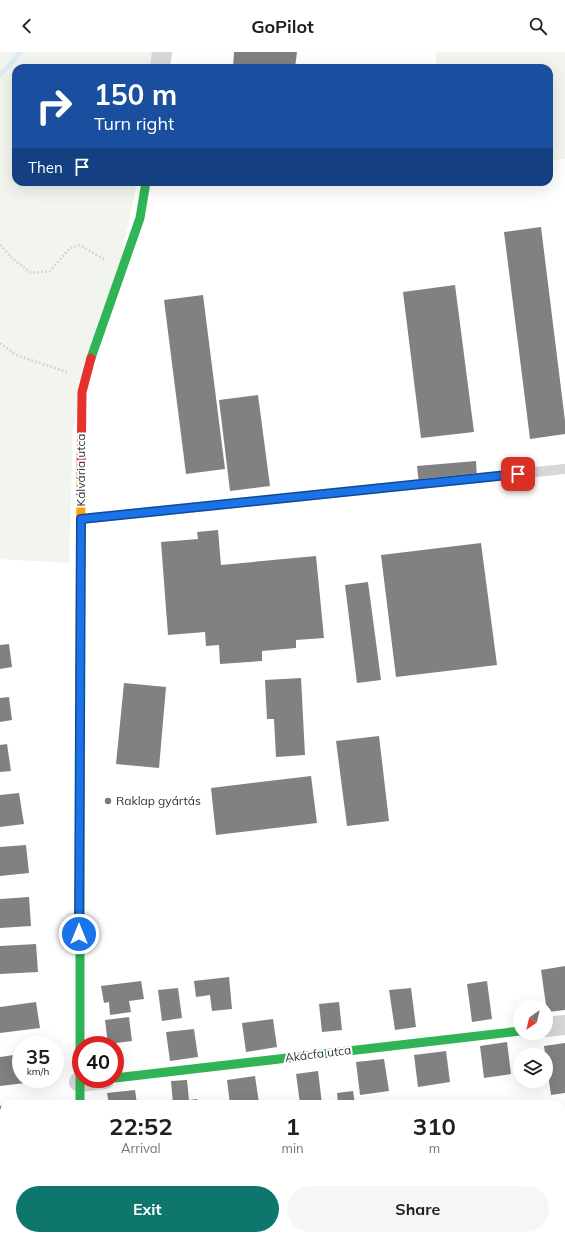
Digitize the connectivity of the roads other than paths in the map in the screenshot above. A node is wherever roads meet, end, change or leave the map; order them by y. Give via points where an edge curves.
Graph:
1 (162, 52) edge
2 (160, 64) edge
3 (145, 186) edge
4 (565, 469) edge
5 (81, 519) junction
6 (565, 1025) edge
7 (553, 1026) edge
8 (513, 1032) edge
9 (79, 1036) edge
10 (124, 1077) edge
11 (79, 1088) edge
12 (80, 1100) edge

1 - 2 street
3 - 5 street, Kálvária utca via 140,218 82,392
4 - 5 lane
5 - 9 street, Kálvária utca
6 - 7 street
8 - 10 street, Akácfa utca
11 - 12 street, Kálvária utca

